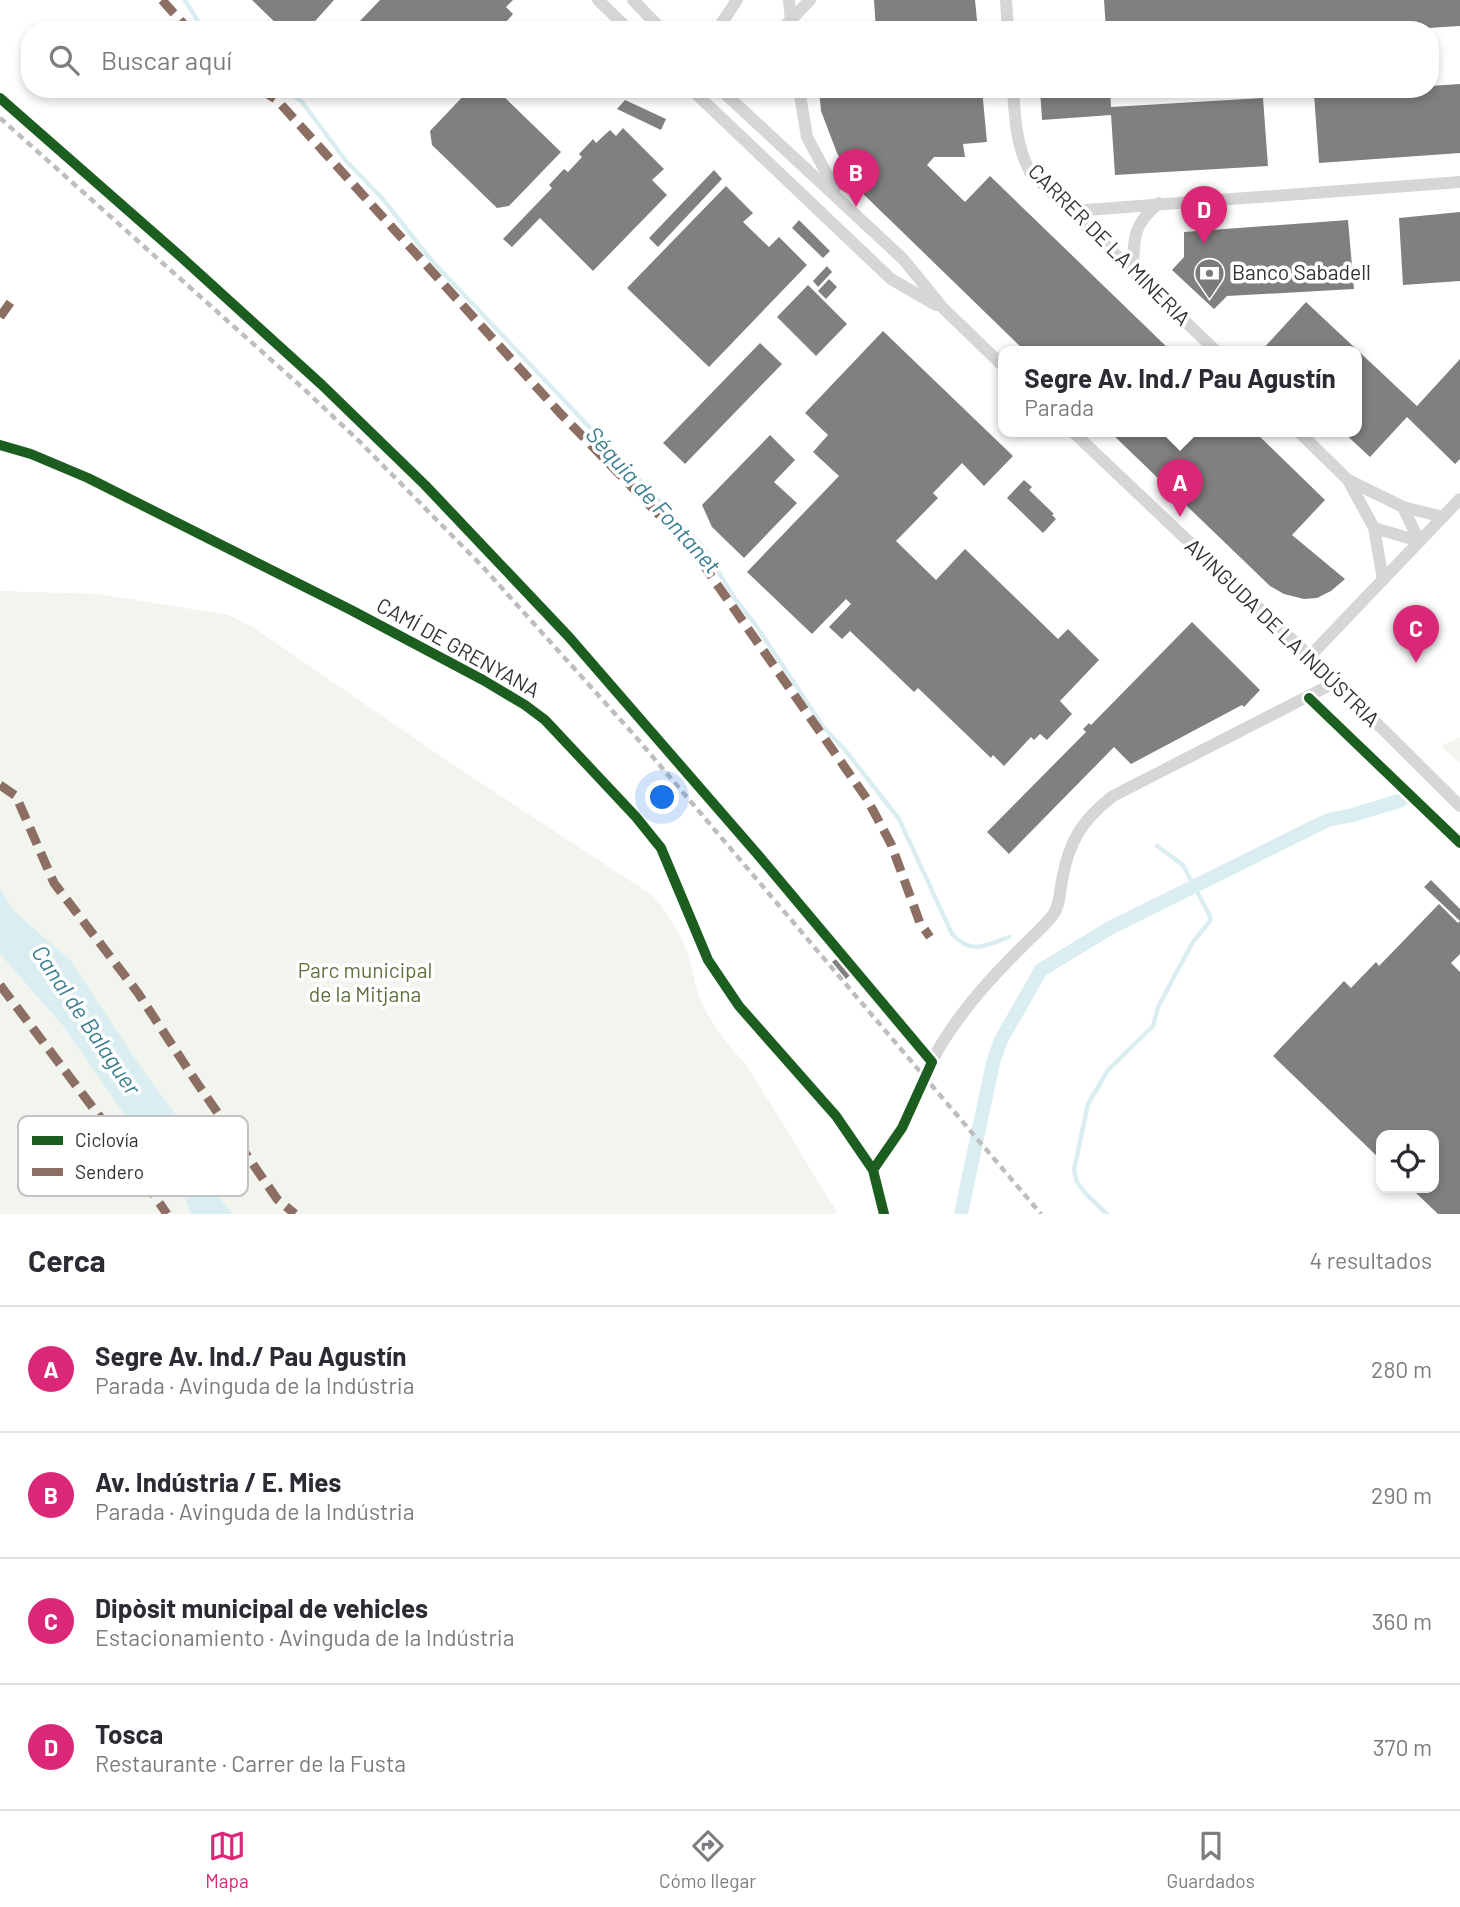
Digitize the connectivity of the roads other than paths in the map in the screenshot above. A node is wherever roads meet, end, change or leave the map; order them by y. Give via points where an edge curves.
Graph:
1 (598, 0) edge
2 (633, 0) edge
3 (737, 0) edge
4 (789, 0) edge
5 (810, 0) edge
6 (1006, 0) edge
7 (726, 16) junction
8 (620, 21) edge
9 (653, 21) edge
10 (723, 21) edge
11 (727, 21) edge
12 (791, 21) edge
13 (793, 21) edge
14 (1008, 21) edge
15 (700, 98) edge
16 (713, 98) edge
17 (730, 98) edge
18 (800, 98) edge
19 (1014, 98) edge
20 (716, 113) junction
21 (1460, 182) edge
22 (840, 199) junction
23 (1159, 203) junction
24 (1073, 211) junction
25 (1133, 269) junction
26 (943, 308) junction
27 (1211, 346) edge
28 (998, 361) edge
29 (1078, 437) edge
30 (1304, 437) edge
31 (0, 444) edge
32 (1348, 480) junction
33 (1460, 499) edge
34 (1403, 507) junction
35 (1443, 517) junction
36 (1374, 528) junction
37 (1419, 541) junction
38 (1382, 580) junction
39 (1309, 657) junction
40 (1334, 682) junction
41 (1460, 806) edge
42 (873, 1170) junction
43 (884, 1214) edge

1 - 8 street
2 - 9 street
3 - 7 street
4 - 12 street
5 - 13 street
6 - 14 street
7 - 10 street
7 - 11 street
15 - 20 street
16 - 20 street
17 - 22 street
18 - 22 street via 807,137
19 - 24 street, CARRER DE LA MINERIA via 1016,135 1030,172
20 - 26 street via 891,279
21 - 23 street
22 - 26 street via 903,259
23 - 24 street
23 - 25 street via 1135,230
24 - 25 street, CARRER DE LA MINERIA
25 - 27 street, CARRER DE LA MINERIA
26 - 28 street
29 - 39 street, AVINGUDA DE LA INDÚSTRIA
30 - 32 street
31 - 42 street, CAMÍ DE GRENYANA via 88,478 418,644 525,705 562,738 655,840 708,960 739,1006 836,1116
32 - 34 street
32 - 36 street
33 - 35 street
34 - 35 street
34 - 37 street
35 - 37 street
36 - 37 street
36 - 38 street
37 - 38 street
38 - 39 street
39 - 40 street, AVINGUDA DE LA INDÚSTRIA
40 - 41 street, AVINGUDA DE LA INDÚSTRIA
40 - 42 street via 1114,796 1091,815 1069,851 1053,915 952,1028 902,1129
42 - 43 street

